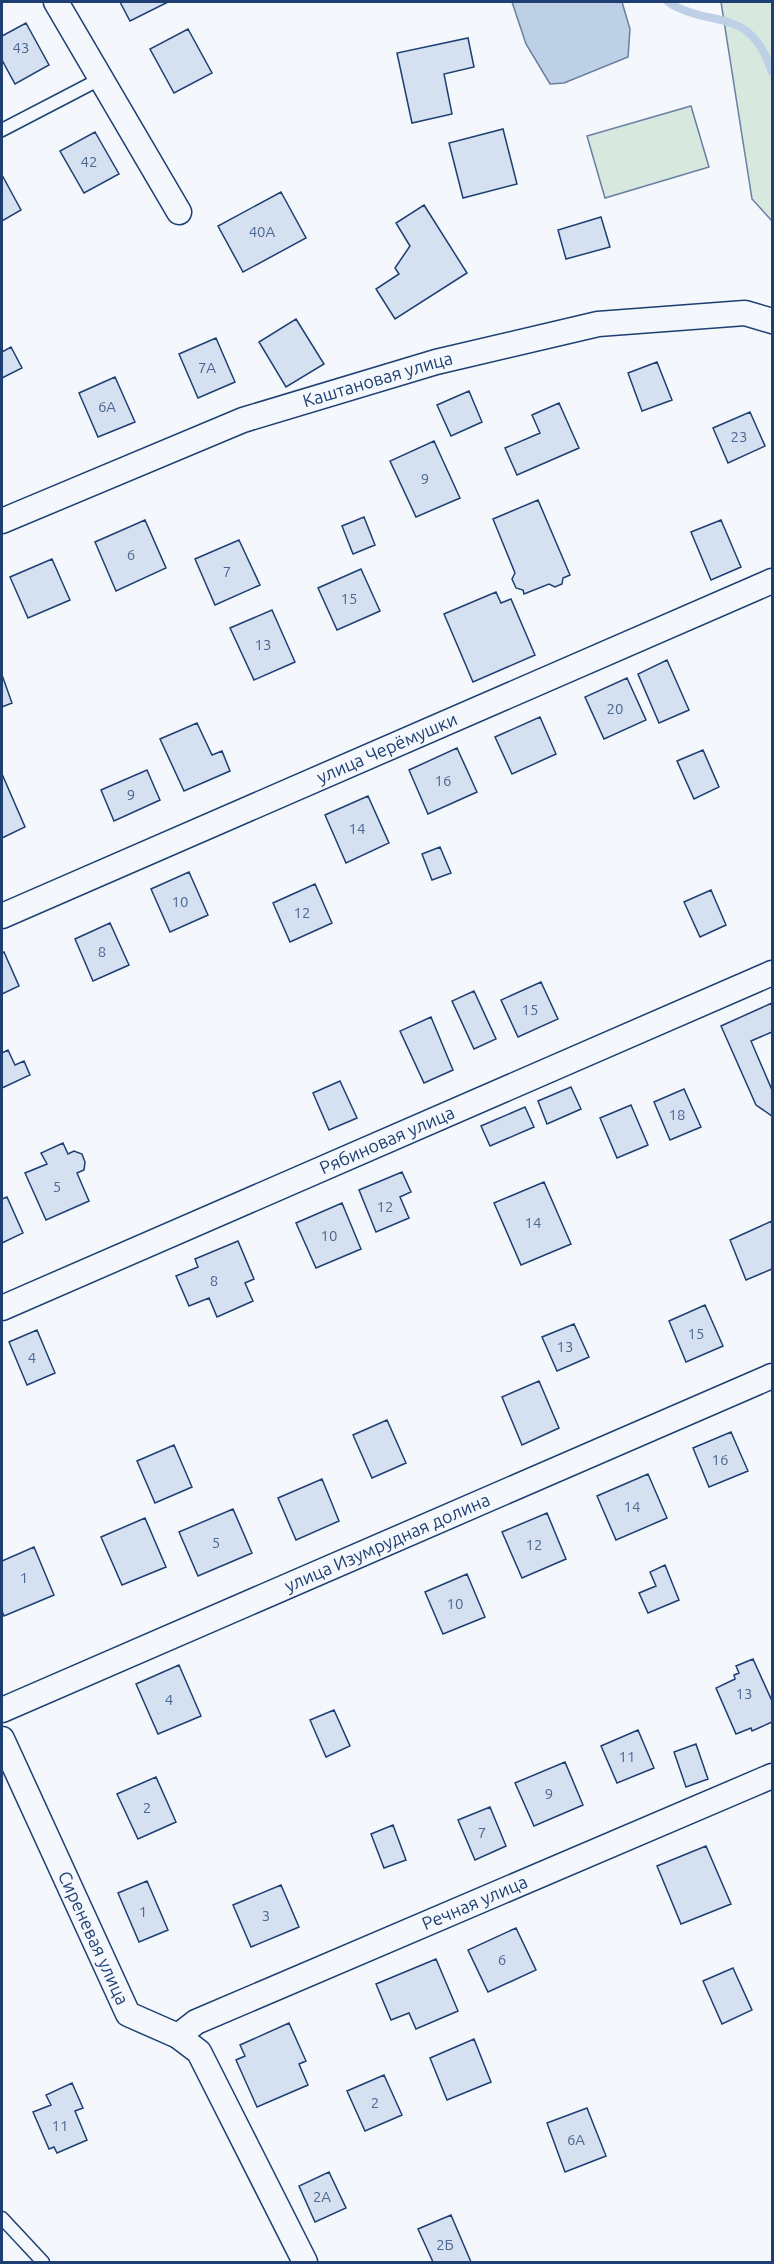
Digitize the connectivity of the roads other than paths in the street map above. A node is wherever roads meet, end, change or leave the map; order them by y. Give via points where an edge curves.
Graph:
1 (56, 2) edge
2 (100, 79) junction
3 (2, 130) edge
4 (178, 212) dead end
5 (772, 321) edge
6 (2, 521) edge
7 (772, 581) edge
8 (2, 916) edge
9 (772, 973) edge
10 (2, 1308) edge
11 (772, 1376) edge
12 (2, 1710) edge
13 (2, 1739) edge
14 (772, 1776) edge
15 (178, 2036) junction
16 (2, 2218) edge
17 (42, 2262) edge
18 (305, 2262) edge

1 - 2 street
2 - 3 lane
2 - 4 street
5 - 6 street, Каштановая улица via 745,313 598,324 436,362 243,420
7 - 8 street, улица Черёмушки
9 - 10 street, Рябиновая улица
11 - 12 street, улица Изумрудная долина
13 - 15 street, Сиреневая улица via 128,2014
14 - 15 street, Речная улица via 196,2022
15 - 18 street, Сиреневая улица via 199,2052
16 - 17 lane

